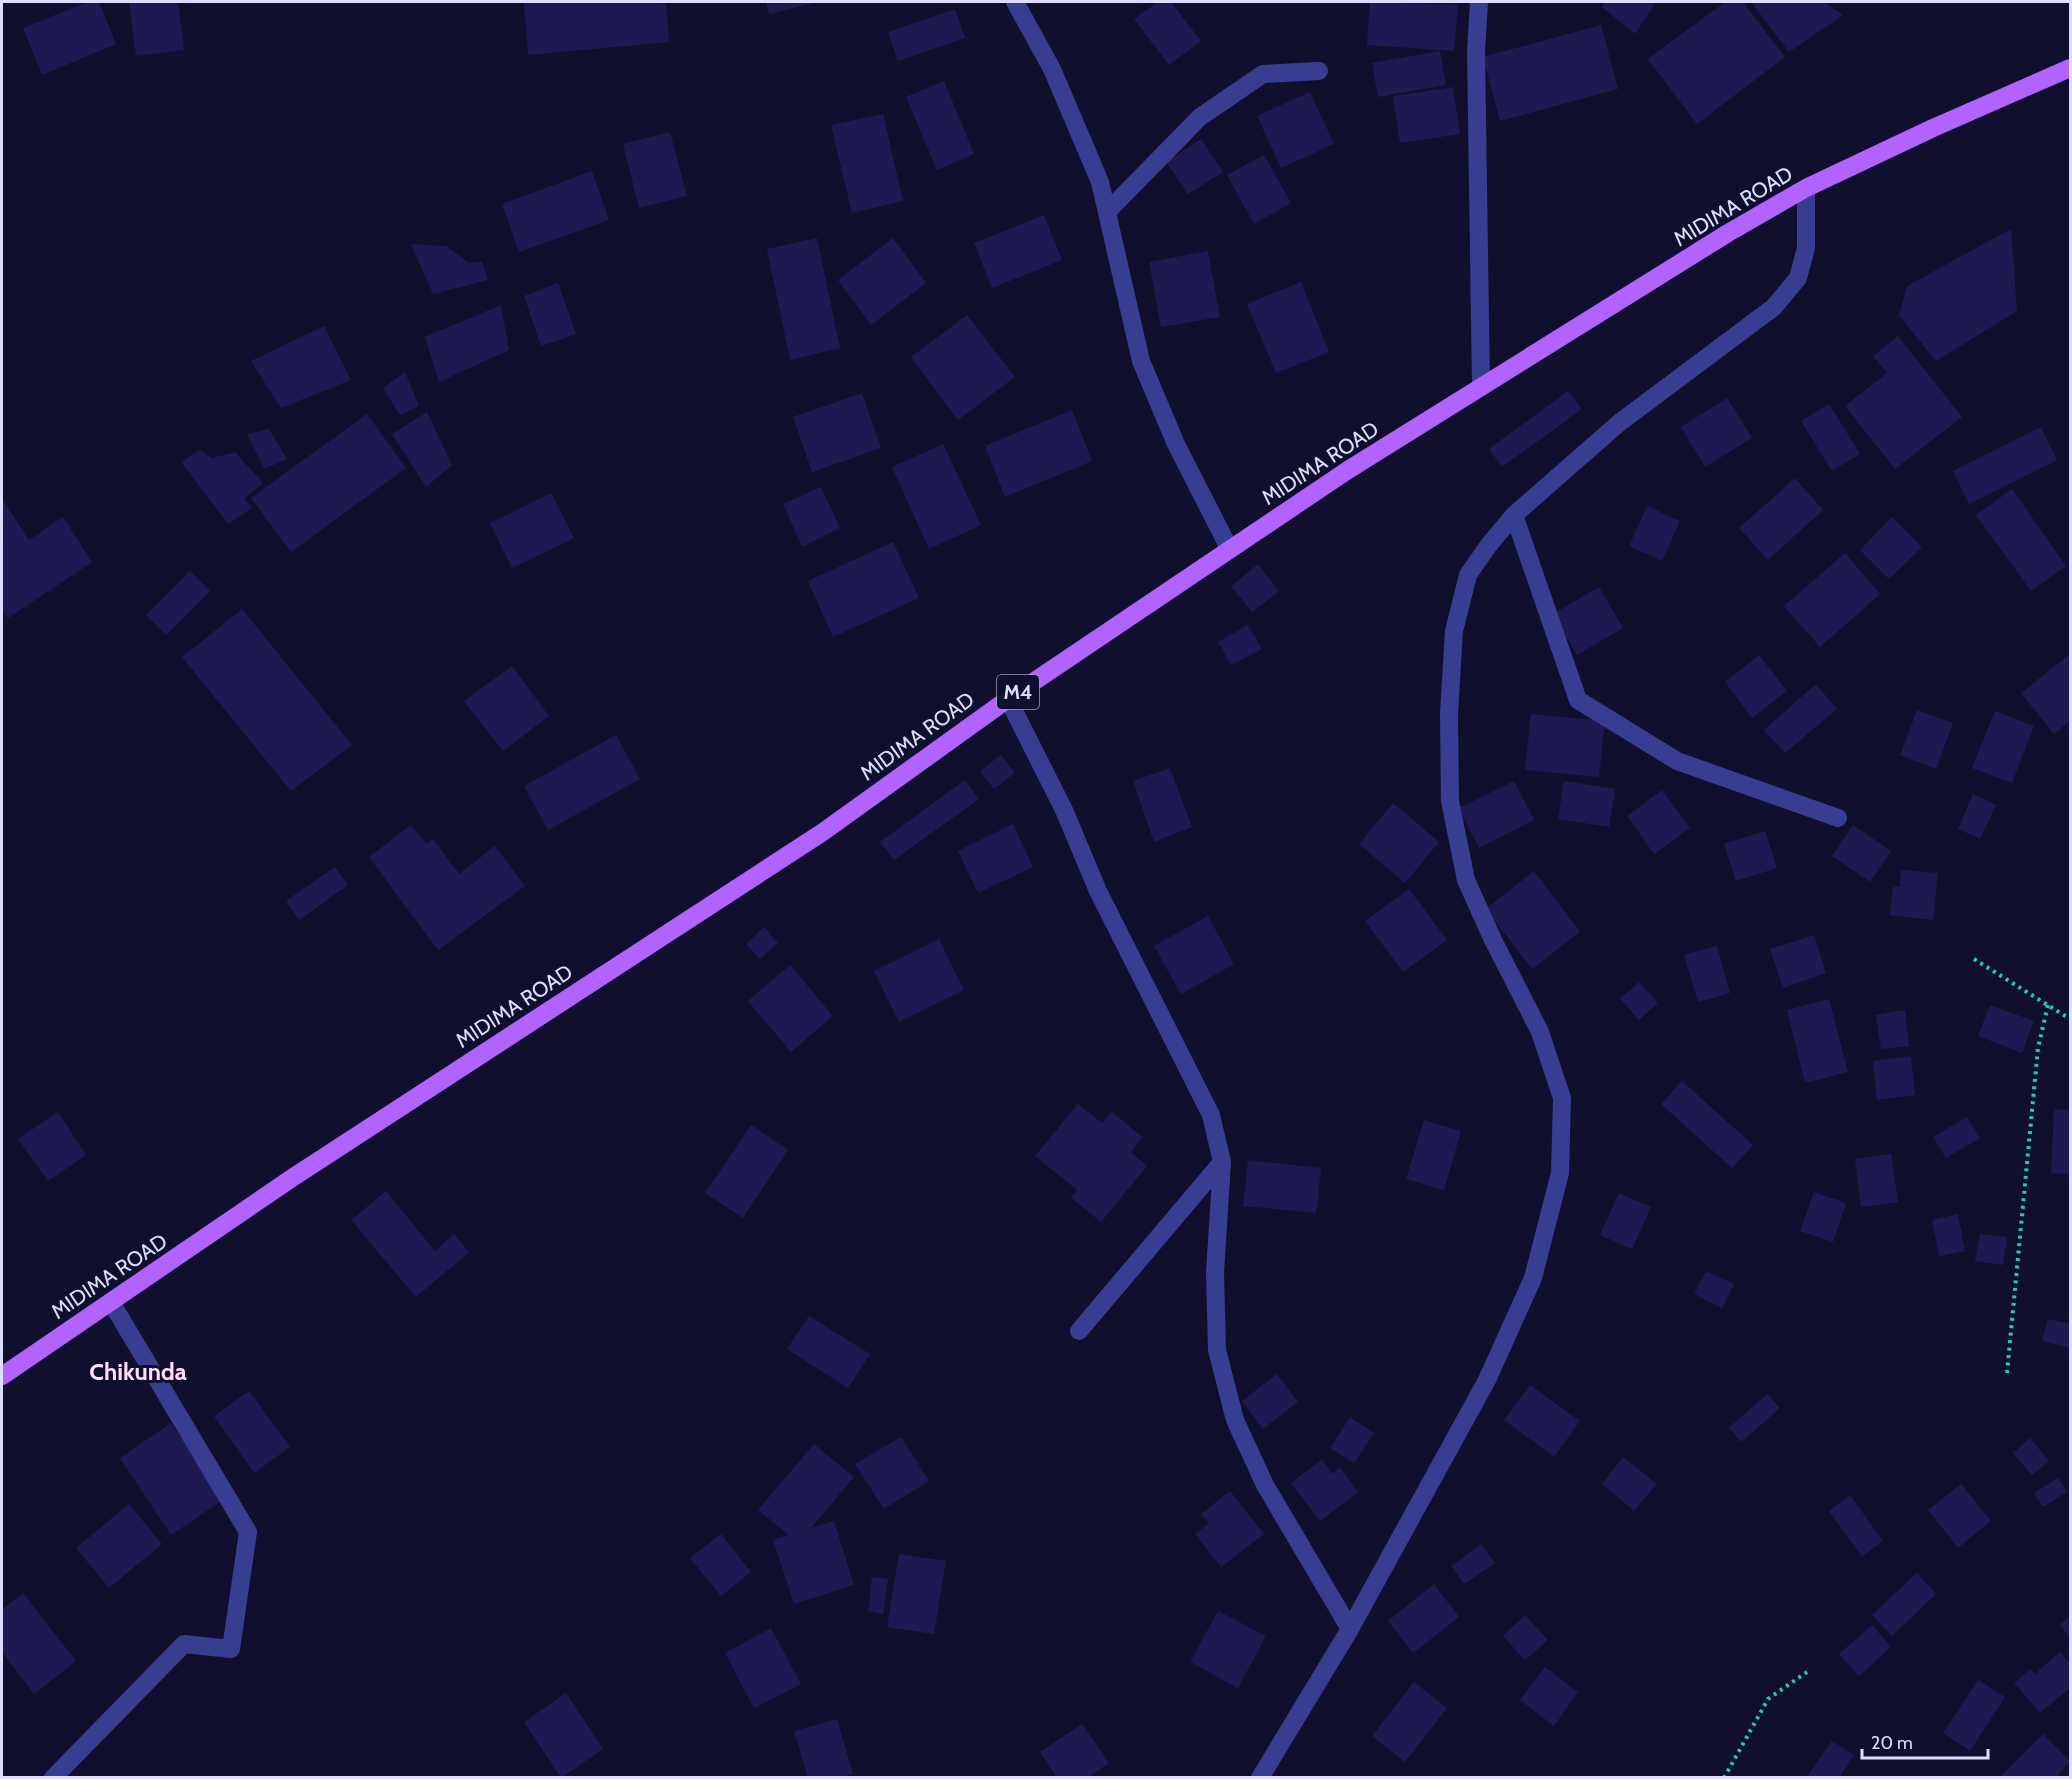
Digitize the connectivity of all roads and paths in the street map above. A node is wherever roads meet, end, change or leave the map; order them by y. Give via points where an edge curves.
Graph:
1 (1015, 2) edge
2 (1479, 2) edge
3 (2070, 69) edge
4 (1319, 71) dead end
5 (1806, 188) junction
6 (1107, 212) junction
7 (1481, 387) junction
8 (1514, 515) junction
9 (1229, 548) junction
10 (1008, 699) junction
11 (1838, 818) dead end
12 (1974, 959) dead end
13 (2048, 1005) junction
14 (2070, 1019) edge
15 (1222, 1162) junction
16 (111, 1302) junction
17 (1079, 1331) dead end
18 (2007, 1373) dead end
19 (2, 1376) edge
20 (1350, 1629) junction
21 (1807, 1672) dead end
22 (53, 1778) edge
23 (1260, 1778) edge
24 (1725, 1778) edge

1 - 6 street via 1052,69 1100,182
2 - 7 street via 1476,51
3 - 5 main road, MIDIMA ROAD / M4
4 - 6 street via 1263,74 1200,117
5 - 7 main road, MIDIMA ROAD / M4
5 - 8 street via 1806,248 1798,278 1774,307 1619,423
6 - 9 street via 1141,361 1176,444
7 - 9 main road, MIDIMA ROAD / M4
8 - 11 street via 1578,700 1677,761
8 - 20 street via 1468,575 1454,631 1449,713 1450,801 1466,880 1540,1032 1562,1098 1560,1173 1533,1278 1487,1380
9 - 10 main road, MIDIMA ROAD / M4
10 - 15 street via 1064,810 1098,891 1206,1104
10 - 16 main road, MIDIMA ROAD / M4 via 823,832 292,1178
12 - 13 path
13 - 14 path
13 - 18 path via 2038,1048
15 - 17 street
15 - 20 street via 1215,1272 1217,1350 1235,1420 1265,1485
16 - 19 main road, MIDIMA ROAD / M4
16 - 22 street via 248,1532 231,1649 184,1644
20 - 23 street
21 - 24 path via 1768,1699

